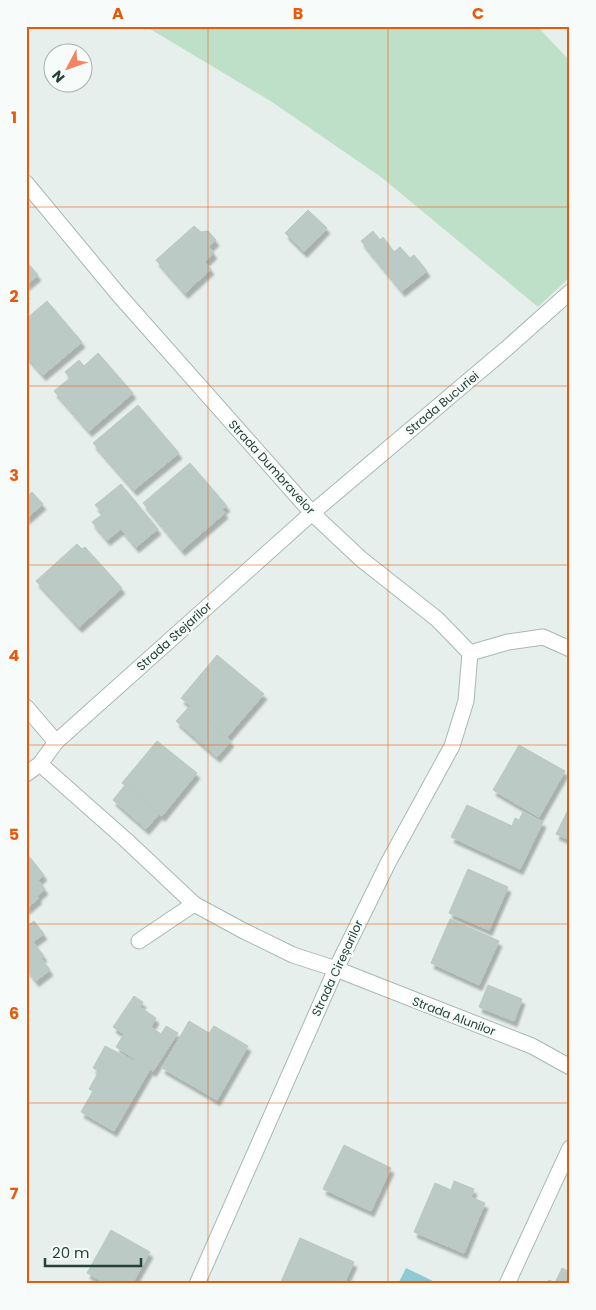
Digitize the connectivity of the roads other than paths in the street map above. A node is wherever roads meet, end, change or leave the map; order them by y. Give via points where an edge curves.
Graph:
1 (26, 183) edge
2 (570, 292) edge
3 (312, 513) junction
4 (570, 649) edge
5 (470, 653) junction
6 (26, 708) edge
7 (56, 742) junction
8 (40, 764) junction
9 (26, 774) edge
10 (194, 904) junction
11 (139, 942) dead end
12 (336, 969) junction
13 (570, 1067) edge
14 (570, 1148) edge
15 (197, 1284) edge
16 (507, 1284) edge

1 - 3 street, Strada Dumbravelor via 118,294
2 - 3 street, Strada Bucuriei
3 - 5 street, Strada Dumbravelor via 361,559 436,619
3 - 7 street, Strada Stejarilor
4 - 5 street via 543,637 508,642
5 - 12 street, Strada Cireșarilor via 466,701 452,746 388,863
6 - 7 street
7 - 8 street, Strada Stejarilor
8 - 9 street, Strada Stejarilor
8 - 10 street
10 - 11 street
10 - 12 street via 293,955
12 - 13 street, Strada Alunilor via 532,1046
12 - 15 street, Strada Cireșarilor
14 - 16 street

